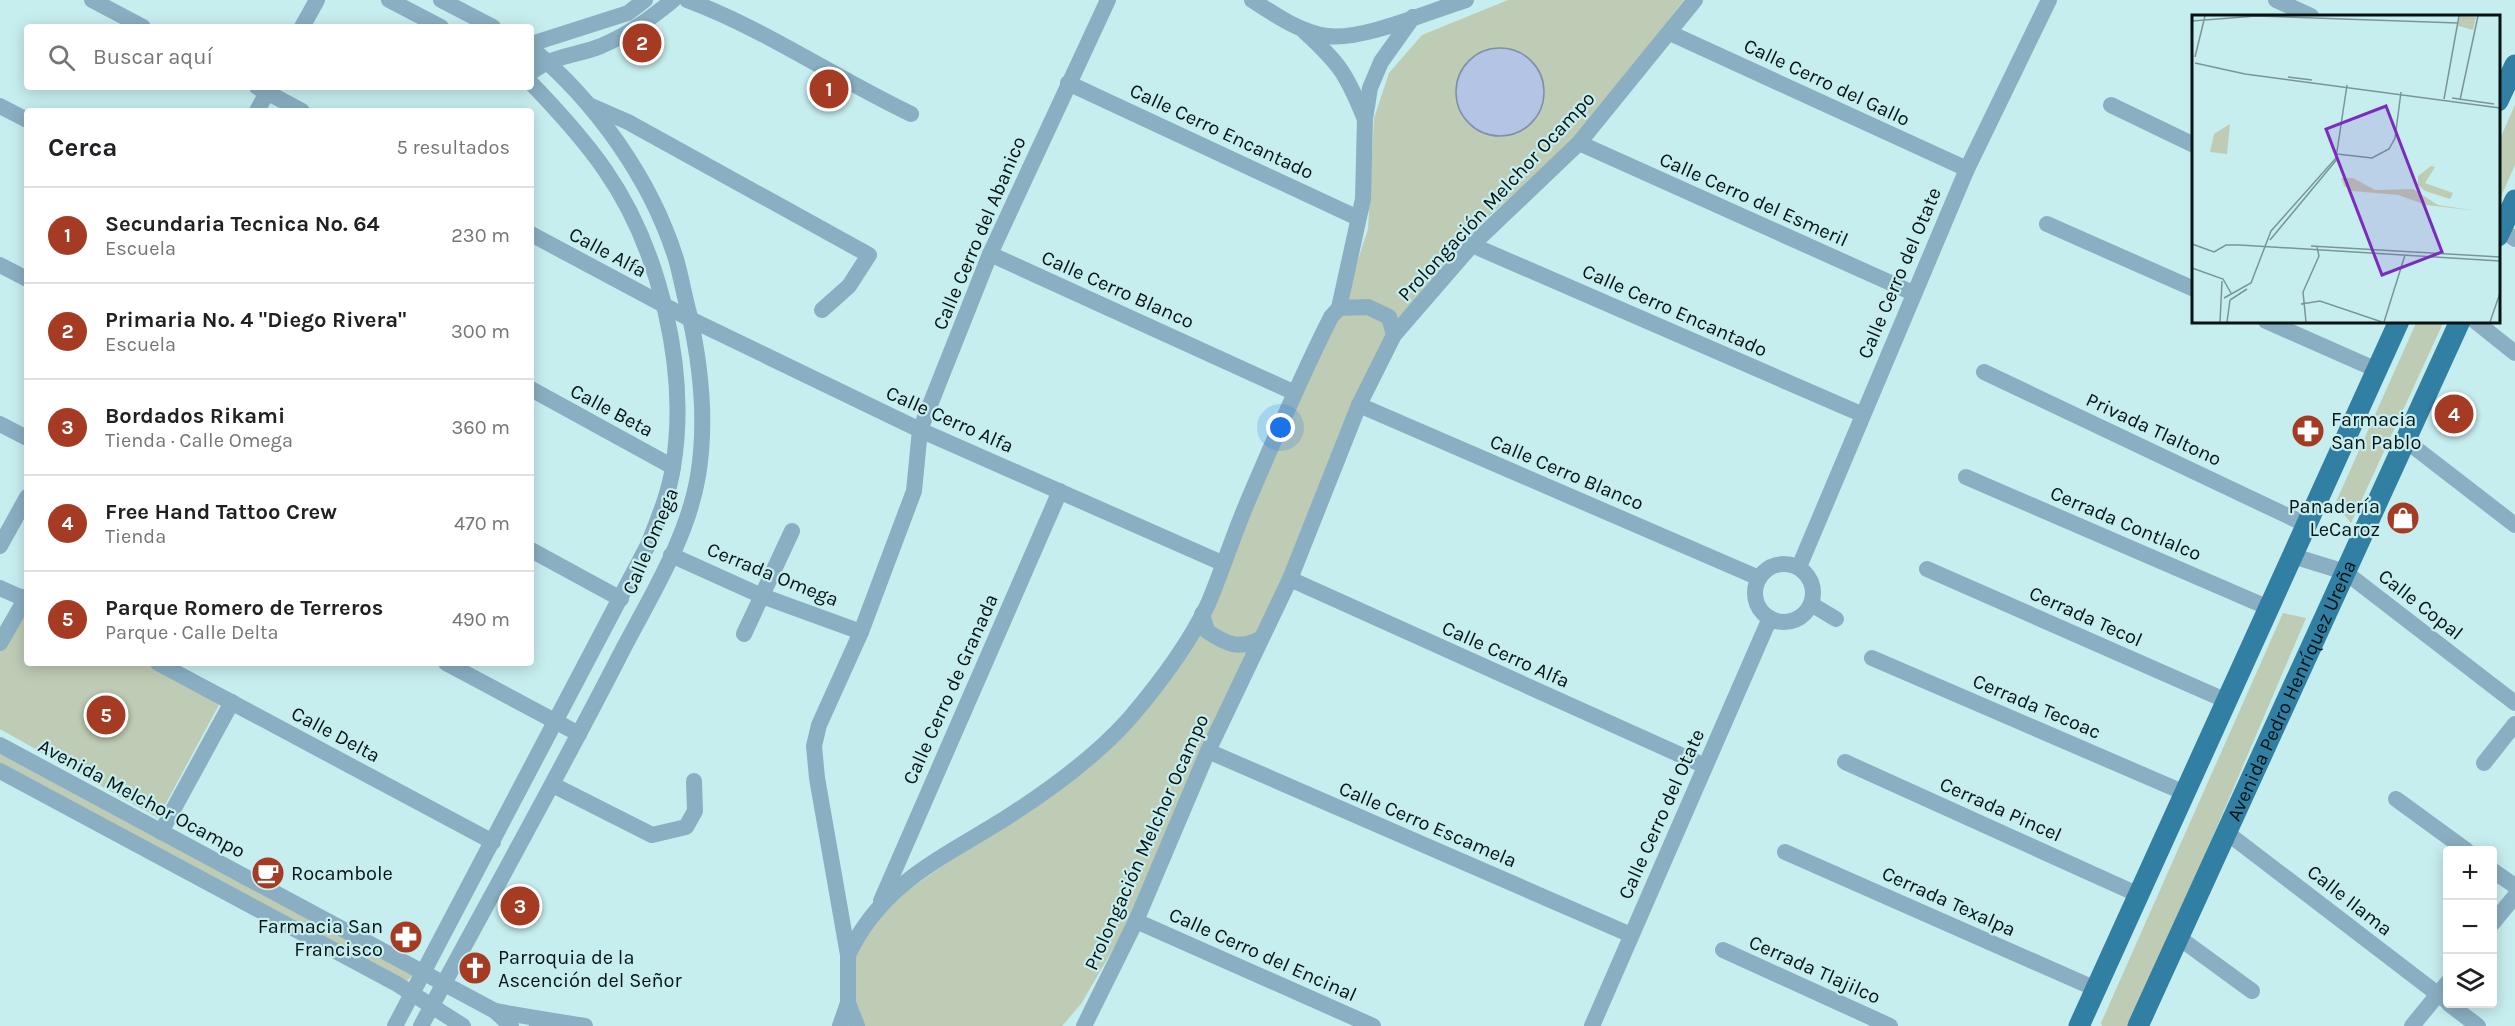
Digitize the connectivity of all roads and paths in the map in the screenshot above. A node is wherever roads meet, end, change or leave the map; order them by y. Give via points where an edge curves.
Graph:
1 (92, 0) edge
2 (317, 0) edge
3 (389, 0) edge
4 (441, 0) edge
5 (645, 0) edge
6 (673, 0) edge
7 (687, 0) edge
8 (1108, 0) edge
9 (1252, 0) edge
10 (1466, 0) edge
11 (1695, 0) edge
12 (2276, 0) edge
13 (2044, 1) edge
14 (2309, 15) edge
15 (1413, 17) junction
16 (137, 24) edge
17 (304, 24) edge
18 (435, 24) edge
19 (487, 24) edge
20 (1302, 29) junction
21 (1670, 33) junction
22 (534, 45) edge
23 (534, 49) edge
24 (546, 61) junction
25 (2515, 65) edge
26 (534, 70) edge
27 (1068, 83) junction
28 (534, 86) edge
29 (265, 90) edge
30 (267, 90) edge
31 (2500, 100) edge
32 (588, 105) junction
33 (2111, 105) dead end
34 (0, 106) edge
35 (258, 108) edge
36 (297, 108) edge
37 (911, 114) dead end
38 (24, 118) edge
39 (1365, 119) junction
40 (1579, 143) junction
41 (2192, 144) edge
42 (1966, 169) junction
43 (2515, 200) edge
44 (1358, 218) junction
45 (2047, 224) dead end
46 (2505, 235) edge
47 (534, 236) edge
48 (1472, 245) junction
49 (990, 254) junction
50 (0, 265) edge
51 (24, 277) edge
52 (2192, 288) edge
53 (1912, 293) junction
54 (665, 306) junction
55 (1339, 308) junction
56 (822, 310) dead end
57 (690, 319) junction
58 (2268, 322) edge
59 (2399, 322) edge
60 (2460, 322) edge
61 (2476, 322) edge
62 (1394, 335) junction
63 (2515, 353) edge
64 (2377, 370) junction
65 (1984, 372) dead end
66 (534, 391) edge
67 (1293, 392) junction
68 (1359, 405) junction
69 (1861, 414) junction
70 (0, 424) edge
71 (920, 430) junction
72 (24, 436) edge
73 (2405, 440) junction
74 (673, 467) junction
75 (1966, 477) dead end
76 (1060, 491) junction
77 (24, 502) edge
78 (2307, 525) junction
79 (2515, 525) edge
80 (792, 531) dead end
81 (0, 546) edge
82 (534, 552) edge
83 (671, 555) junction
84 (2293, 556) junction
85 (1222, 563) junction
86 (1799, 567) junction
87 (1927, 569) dead end
88 (2345, 572) junction
89 (1759, 578) junction
90 (1290, 579) junction
91 (0, 588) edge
92 (762, 596) junction
93 (24, 598) edge
94 (621, 599) junction
95 (24, 602) edge
96 (1811, 604) junction
97 (2269, 608) junction
98 (1202, 614) junction
99 (1770, 618) junction
100 (1836, 619) dead end
101 (861, 632) junction
102 (744, 634) dead end
103 (1190, 637) junction
104 (1260, 639) junction
105 (0, 643) edge
106 (1872, 658) dead end
107 (164, 666) edge
108 (452, 666) edge
109 (1244, 674) junction
110 (2227, 701) junction
111 (232, 702) junction
112 (2515, 703) edge
113 (557, 722) junction
114 (2515, 724) edge
115 (579, 734) junction
116 (0, 745) edge
117 (1208, 751) junction
118 (1845, 762) dead end
119 (2484, 763) dead end
120 (1705, 766) junction
121 (0, 771) edge
122 (694, 781) dead end
123 (553, 785) junction
124 (2185, 793) junction
125 (2396, 799) dead end
126 (161, 832) junction
127 (2226, 832) junction
128 (493, 842) junction
129 (2461, 846) edge
130 (1785, 852) dead end
131 (2497, 873) edge
132 (2515, 886) edge
133 (2139, 895) junction
134 (2515, 896) edge
135 (879, 905) junction
136 (2497, 919) edge
137 (1136, 921) junction
138 (1631, 935) junction
139 (2178, 937) junction
140 (1724, 950) dead end
141 (848, 955) junction
142 (423, 973) junction
143 (443, 983) junction
144 (2096, 989) junction
145 (2252, 991) dead end
146 (412, 994) junction
147 (2443, 994) edge
148 (2443, 999) edge
149 (848, 1003) junction
150 (432, 1005) junction
151 (2459, 1008) edge
152 (495, 1011) junction
153 (541, 1023) edge
154 (395, 1026) edge
155 (421, 1026) edge
156 (463, 1026) edge
157 (511, 1026) edge
158 (585, 1026) edge
159 (840, 1026) edge
160 (857, 1026) edge
161 (1084, 1026) edge
162 (1373, 1026) edge
163 (1592, 1026) edge
164 (1890, 1026) edge
165 (2079, 1026) edge
166 (2138, 1026) edge
167 (2412, 1026) edge
168 (2478, 1026) edge

1 - 16 street
2 - 17 street
3 - 18 street
4 - 19 street
5 - 22 street via 628,13
6 - 24 street via 629,33 600,46
7 - 37 street via 728,15
8 - 27 street, Calle Cerro del Abanico
9 - 20 street
10 - 15 street
11 - 21 street, Prolongación Melchor Ocampo
12 - 14 street
13 - 42 street, Calle Cerro del Otate
15 - 20 street via 1356,35 1328,36
15 - 39 street via 1381,62 1370,88
20 - 39 street via 1335,60
21 - 40 street, Prolongación Melchor Ocampo
21 - 42 street, Calle Cerro del Gallo
23 - 24 street, Calle Omega
24 - 26 street
24 - 32 street, Calle Omega
25 - 31 main road
27 - 44 street, Calle Cerro Encantado
27 - 49 street, Calle Cerro del Abanico
28 - 54 street, Calle Omega via 606,171 629,211
29 - 35 street
30 - 36 street
32 - 56 street via 628,122 869,255 849,286
32 - 57 street, Calle Omega via 627,158 653,204 675,258
33 - 41 street
34 - 38 street
39 - 44 street via 1363,199
40 - 48 street, Prolongación Melchor Ocampo
40 - 53 street, Calle Cerro del Esmeril
42 - 53 street, Calle Cerro del Otate
43 - 46 main road
44 - 55 street
45 - 52 street
47 - 54 street, Calle Alfa
48 - 62 street, Prolongación Melchor Ocampo
48 - 69 street, Calle Cerro Encantado
49 - 67 street, Calle Cerro Blanco
49 - 71 street, Calle Cerro del Abanico
50 - 51 street
53 - 69 street, Calle Cerro del Otate
54 - 57 street, Calle Cerro Alfa
54 - 74 street, Calle Omega via 676,388
55 - 62 street, Prolongación Melchor Ocampo via 1368,307 1389,317
55 - 67 street
57 - 71 street, Calle Cerro Alfa
57 - 83 street, Calle Omega via 702,387 702,441 690,507
58 - 64 street
59 - 64 main road
60 - 73 main road, Avenida Pedro Henríquez Ureña
61 - 63 street
62 - 68 street, Prolongación Melchor Ocampo
64 - 78 main road
65 - 78 street, Privada Tlaltono
66 - 74 street, Calle Beta
67 - 85 street
68 - 89 street, Calle Cerro Blanco
68 - 90 street, Prolongación Melchor Ocampo
69 - 86 street, Calle Cerro del Otate
70 - 72 street
71 - 76 street, Calle Cerro Alfa
71 - 101 street, Calle Cerro del Abanico via 914,491
73 - 79 street
73 - 88 main road, Avenida Pedro Henríquez Ureña
74 - 94 street, Calle Omega via 666,499 648,545
75 - 97 street, Cerrada Contlalco
76 - 85 street, Calle Cerro Alfa
76 - 135 street, Calle Cerro de Granada
77 - 81 street
78 - 84 main road
80 - 92 street
82 - 94 street
83 - 92 street, Cerrada Omega
83 - 115 street, Calle Omega
84 - 88 street, Calle Copal
84 - 97 main road
85 - 98 street
86 - 89 street via 1774,565
86 - 96 street via 1812,583
87 - 110 street, Cerrada Tecol
88 - 112 street, Calle Copal
88 - 127 main road, Avenida Pedro Henríquez Ureña
89 - 99 street via 1757,603
90 - 104 street, Prolongación Melchor Ocampo
90 - 120 street, Calle Cerro Alfa
91 - 93 street
92 - 101 street, Cerrada Omega
92 - 102 street
94 - 113 street, Calle Omega
95 - 105 street
96 - 99 street via 1794,621
96 - 100 street
97 - 110 main road
98 - 103 street
98 - 104 street via 1207,631 1233,646 1245,646
99 - 120 street, Calle Cerro del Otate
101 - 141 street, Calle Cerro del Abanico via 819,725 814,746
103 - 109 street via 1207,639 1236,652
103 - 135 street via 1163,678 1126,722 1082,762 1010,815 916,873
104 - 109 street, Prolongación Melchor Ocampo
106 - 124 street, Cerrada Tecoac
107 - 111 street, Calle Delta
108 - 113 street
109 - 117 street, Prolongación Melchor Ocampo
110 - 124 main road
111 - 126 street
111 - 128 street, Calle Delta
113 - 115 street
113 - 128 street, Calle Omega
114 - 119 street
115 - 123 street, Calle Omega
116 - 126 street, Avenida Melchor Ocampo
117 - 137 street, Prolongación Melchor Ocampo
117 - 138 street, Calle Cerro Escamela
118 - 133 street, Cerrada Pincel
120 - 138 street, Calle Cerro del Otate
121 - 146 street
122 - 123 street via 695,811 686,827 652,835
123 - 143 street, Calle Omega
124 - 133 main road
125 - 129 street
126 - 142 street, Avenida Melchor Ocampo
127 - 139 main road, Avenida Pedro Henríquez Ureña
127 - 147 street, Calle Ilama
128 - 142 street, Calle Omega
130 - 144 street, Cerrada Texalpa
131 - 132 street
133 - 144 main road
134 - 136 street
135 - 141 street
137 - 161 street, Prolongación Melchor Ocampo
137 - 162 street, Calle Cerro del Encinal
138 - 163 street, Calle Cerro del Otate
139 - 145 street
139 - 166 main road, Avenida Pedro Henríquez Ureña
140 - 164 street, Cerrada Tlajilco
141 - 149 street
142 - 143 street, Avenida Melchor Ocampo
142 - 146 street, Calle Omega
143 - 150 street, Calle Omega
143 - 152 street, Avenida Melchor Ocampo
144 - 165 main road
146 - 150 street
146 - 154 street, Calle Omega
148 - 167 street
149 - 159 street
149 - 160 street
150 - 155 street, Calle Omega
150 - 156 street
151 - 168 street, Calle Ilama
152 - 153 street
152 - 157 street
153 - 158 street

